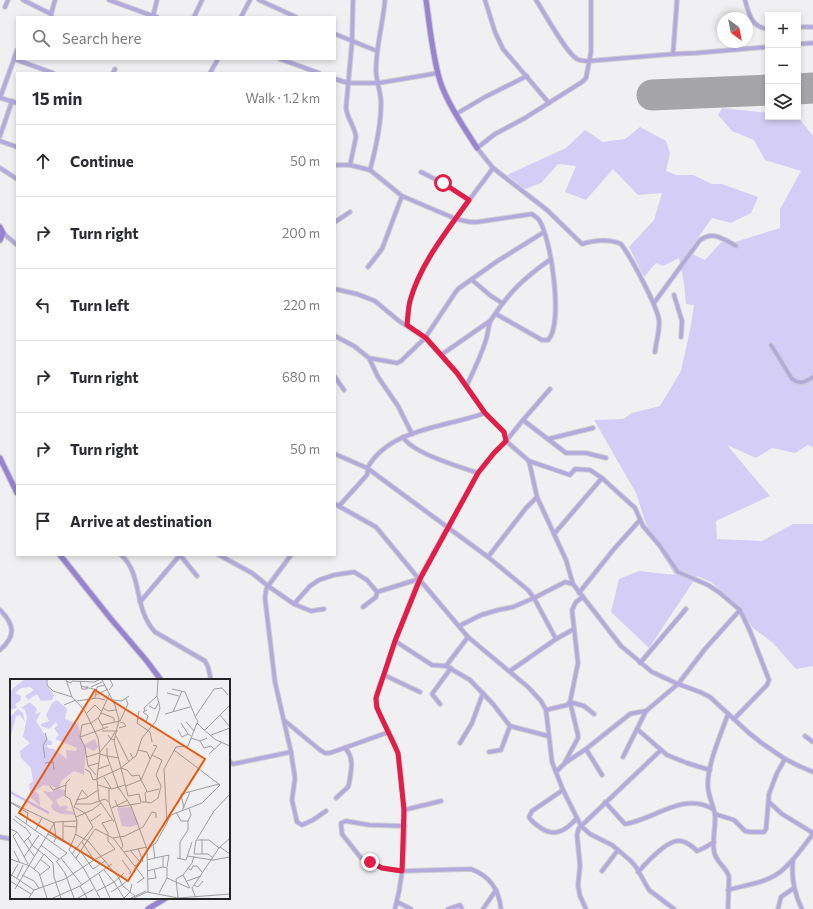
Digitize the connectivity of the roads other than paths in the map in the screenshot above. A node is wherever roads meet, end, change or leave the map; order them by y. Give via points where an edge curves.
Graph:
1 (8, 0) edge
2 (23, 0) edge
3 (55, 0) edge
4 (109, 0) edge
5 (158, 0) edge
6 (202, 0) edge
7 (250, 0) edge
8 (259, 0) edge
9 (353, 0) edge
10 (384, 0) edge
11 (426, 0) edge
12 (485, 0) edge
13 (536, 0) edge
14 (591, 0) edge
15 (677, 0) edge
16 (745, 0) edge
17 (5, 7) dead end
18 (51, 15) edge
19 (154, 16) edge
20 (194, 16) edge
21 (242, 16) edge
22 (294, 16) edge
23 (801, 27) edge
24 (813, 27) edge
25 (765, 28) edge
26 (336, 34) edge
27 (352, 42) junction
28 (813, 43) edge
29 (801, 44) edge
30 (765, 47) edge
31 (377, 51) junction
32 (16, 53) edge
33 (673, 54) junction
34 (14, 59) joint
35 (17, 60) edge
36 (217, 60) edge
37 (283, 60) edge
38 (589, 61) junction
39 (115, 68) dead end
40 (50, 72) edge
41 (113, 72) edge
42 (211, 72) edge
43 (315, 72) edge
44 (438, 73) junction
45 (527, 76) junction
46 (336, 79) edge
47 (348, 83) junction
48 (379, 83) junction
49 (0, 98) edge
50 (12, 101) junction
51 (16, 103) edge
52 (549, 103) junction
53 (456, 114) junction
54 (0, 136) edge
55 (0, 141) edge
56 (16, 147) edge
57 (477, 148) junction
58 (336, 165) edge
59 (350, 166) junction
60 (0, 168) edge
61 (493, 168) junction
62 (370, 170) junction
63 (421, 172) dead end
64 (16, 178) edge
65 (402, 196) junction
66 (469, 200) junction
67 (350, 212) dead end
68 (456, 219) junction
69 (336, 221) edge
70 (0, 227) edge
71 (544, 232) junction
72 (3, 233) junction
73 (0, 240) edge
74 (16, 243) edge
75 (736, 246) dead end
76 (551, 260) junction
77 (368, 267) dead end
78 (472, 280) junction
79 (336, 289) edge
80 (674, 296) dead end
81 (502, 303) junction
82 (654, 304) junction
83 (496, 314) junction
84 (490, 321) junction
85 (407, 325) junction
86 (336, 337) edge
87 (681, 337) dead end
88 (426, 338) junction
89 (771, 345) dead end
90 (654, 352) dead end
91 (441, 354) junction
92 (369, 358) junction
93 (813, 377) edge
94 (336, 378) edge
95 (466, 385) junction
96 (550, 389) dead end
97 (344, 390) dead end
98 (485, 413) junction
99 (523, 420) junction
100 (593, 428) dead end
101 (412, 434) junction
102 (403, 436) junction
103 (548, 439) junction
104 (506, 441) junction
105 (336, 454) edge
106 (0, 458) edge
107 (606, 458) dead end
108 (529, 461) junction
109 (367, 468) junction
110 (478, 473) junction
111 (602, 478) junction
112 (16, 492) edge
113 (537, 497) junction
114 (337, 505) edge
115 (640, 520) junction
116 (448, 528) junction
117 (554, 534) junction
118 (61, 556) edge
119 (122, 556) edge
120 (179, 556) edge
121 (181, 556) edge
122 (290, 556) edge
123 (227, 557) edge
124 (488, 557) junction
125 (197, 576) dead end
126 (420, 579) junction
127 (572, 584) junction
128 (268, 586) junction
129 (377, 592) junction
130 (579, 593) junction
131 (582, 597) junction
132 (534, 598) junction
133 (140, 602) junction
134 (294, 604) junction
135 (363, 607) dead end
136 (324, 609) dead end
137 (686, 609) dead end
138 (0, 610) edge
139 (740, 610) junction
140 (459, 626) junction
141 (574, 629) junction
142 (468, 637) junction
143 (556, 639) junction
144 (395, 641) junction
145 (0, 650) edge
146 (640, 663) junction
147 (446, 666) junction
148 (451, 668) junction
149 (510, 671) junction
150 (384, 675) junction
151 (160, 679) edge
152 (211, 679) edge
153 (678, 684) junction
154 (420, 692) dead end
155 (483, 693) junction
156 (570, 702) junction
157 (440, 704) dead end
158 (546, 710) junction
159 (646, 711) junction
160 (594, 714) dead end
161 (728, 714) junction
162 (734, 719) junction
163 (284, 721) junction
164 (510, 726) junction
165 (637, 729) junction
166 (389, 732) junction
167 (548, 736) junction
168 (805, 736) dead end
169 (813, 742) edge
170 (460, 743) dead end
171 (345, 748) junction
172 (586, 749) junction
173 (661, 750) junction
174 (292, 752) junction
175 (489, 752) dead end
176 (623, 757) dead end
177 (785, 759) junction
178 (230, 762) edge
179 (565, 763) junction
180 (710, 770) junction
181 (556, 772) junction
182 (813, 772) edge
183 (602, 775) dead end
184 (563, 790) junction
185 (336, 798) dead end
186 (441, 801) dead end
187 (605, 802) junction
188 (769, 802) junction
189 (713, 809) junction
190 (404, 810) junction
191 (326, 811) dead end
192 (714, 814) junction
193 (577, 818) junction
194 (404, 826) junction
195 (581, 826) junction
196 (813, 833) edge
197 (0, 837) edge
198 (10, 838) edge
199 (714, 842) junction
200 (618, 850) junction
201 (793, 860) junction
202 (602, 870) dead end
203 (402, 871) junction
204 (638, 872) junction
205 (794, 888) junction
206 (496, 890) junction
207 (728, 890) junction
208 (164, 899) edge
209 (397, 902) junction
210 (148, 909) edge
211 (395, 909) edge
212 (411, 909) edge
213 (448, 909) edge
214 (462, 909) edge
215 (483, 909) edge
216 (501, 909) edge
217 (586, 909) edge
218 (674, 909) edge
219 (728, 909) edge
220 (778, 909) edge
221 (802, 909) edge

1 - 17 street
2 - 18 street
3 - 18 street
4 - 19 street
5 - 19 street
6 - 20 street
7 - 21 street
8 - 22 street
9 - 27 street
10 - 31 street
11 - 44 street via 431,45
12 - 45 street via 500,44
13 - 38 street via 572,55 578,60
14 - 38 street
15 - 33 street
16 - 25 street via 752,21
23 - 24 street
26 - 27 street
27 - 31 street
27 - 47 street
28 - 29 street
30 - 33 street
31 - 48 street via 376,70
32 - 34 street
33 - 38 street
34 - 49 street
35 - 40 street
36 - 42 street
37 - 43 street
38 - 52 street via 586,78
39 - 41 street
44 - 48 street
44 - 53 street
45 - 52 street
45 - 53 street
46 - 47 street
47 - 48 street
47 - 59 street via 346,112 356,133
48 - 62 street via 381,103 378,141
49 - 50 street
50 - 51 street
50 - 54 street
52 - 57 street via 495,134
53 - 57 street
55 - 56 street
57 - 61 street
58 - 59 street
59 - 62 street
60 - 64 street
61 - 66 street
61 - 82 street via 547,210 582,244 611,241 621,244
62 - 65 street
63 - 66 street
65 - 68 street
65 - 77 street via 382,249
66 - 68 street
67 - 69 street
68 - 71 street via 477,222 532,214 540,221
68 - 85 street via 422,272 410,300
70 - 72 street
71 - 76 street
71 - 78 street
72 - 73 street
72 - 74 street
75 - 82 street via 714,235 700,240
76 - 81 street via 522,281
76 - 83 street via 556,297 550,338 542,340
78 - 81 street
78 - 88 street via 455,292
79 - 85 street via 376,301
80 - 87 street via 682,321
81 - 83 street
82 - 90 street via 659,321
83 - 84 street
84 - 91 street
84 - 95 street via 481,358
85 - 88 street
86 - 92 street
88 - 91 street
88 - 92 street via 396,363
89 - 93 street via 792,379 800,383
91 - 95 street
92 - 101 street
94 - 97 street
95 - 98 street
96 - 99 street
98 - 101 street
98 - 104 street via 504,432
99 - 103 street
99 - 104 street
100 - 103 street
101 - 102 street
102 - 109 street via 375,456
102 - 110 street via 408,444 417,450
103 - 107 street via 566,454 586,453
104 - 108 street
104 - 110 street
105 - 109 street
106 - 112 street
108 - 111 street via 570,475 575,469 588,469
108 - 113 street
109 - 114 street via 367,475
109 - 116 street
110 - 116 street
111 - 115 street via 635,508
111 - 117 street
113 - 117 street
113 - 124 street
114 - 126 street via 376,527
115 - 130 street
115 - 139 street via 678,572 708,585
116 - 124 street
116 - 126 street
117 - 127 street via 569,566
118 - 151 street
119 - 133 street via 129,563
120 - 133 street
121 - 125 street
122 - 128 street
123 - 128 street
124 - 132 street
126 - 129 street
126 - 140 street
126 - 144 street
127 - 130 street
127 - 132 street via 565,582
128 - 134 street
128 - 163 street via 265,598 275,682
129 - 134 street via 361,575 349,572 314,583
129 - 135 street via 376,597
130 - 131 street
131 - 141 street via 572,610
131 - 146 street via 621,646
132 - 140 street via 481,615
132 - 143 street
133 - 152 street via 144,617 155,632 205,661
134 - 136 street via 311,611
137 - 146 street
138 - 145 street via 11,625 12,632
139 - 153 street
139 - 162 street via 769,680 768,685
140 - 142 street
141 - 143 street
141 - 156 street via 578,663
142 - 147 street
142 - 149 street
143 - 149 street
144 - 147 street via 432,664
144 - 150 street
146 - 153 street via 652,672
147 - 148 street
148 - 155 street via 470,680
148 - 157 street via 432,694
149 - 158 street via 535,694
150 - 154 street
150 - 166 street via 376,703
153 - 159 street
153 - 161 street via 700,692 718,703
155 - 164 street
155 - 170 street via 472,723
156 - 158 street
156 - 160 street via 584,706
156 - 179 street via 578,735
158 - 167 street
159 - 165 street
159 - 172 street via 630,714
161 - 162 street
161 - 180 street
162 - 177 street
163 - 171 street via 325,753
163 - 174 street
164 - 167 street
164 - 175 street via 501,750
165 - 173 street
165 - 176 street
166 - 171 street
166 - 190 street via 398,753
167 - 181 street
168 - 169 street
171 - 185 street via 352,761 349,784
172 - 179 street
172 - 183 street
173 - 180 street via 667,755
173 - 187 street
174 - 178 street via 233,764
174 - 191 street via 295,778 292,800 297,822 302,824 313,820
177 - 182 street
177 - 188 street via 774,780
179 - 181 street
180 - 189 street via 708,787
181 - 184 street
184 - 193 street
184 - 193 street via 532,811 530,820 544,831 552,833 563,830
186 - 190 street
187 - 189 street via 625,824 642,820 674,806 694,803
187 - 195 street
188 - 192 street via 764,832 750,832 734,820
188 - 196 street via 782,814
189 - 192 street
190 - 194 street
192 - 199 street
193 - 195 street
194 - 203 street
194 - 203 street via 369,825 346,821 342,823 342,834 361,858 382,868
195 - 200 street
195 - 217 street via 577,835 580,865 578,886
196 - 201 street
197 - 198 street
199 - 204 street via 697,851 688,844 676,842 656,854
199 - 207 street via 715,856 728,873
200 - 202 street
200 - 204 street
201 - 205 street via 791,874
201 - 207 street via 770,879
203 - 206 street via 471,869 486,876
203 - 209 street
204 - 218 street via 649,890
205 - 220 street via 781,897
205 - 221 street
206 - 215 street
206 - 216 street
207 - 219 street
208 - 210 street
209 - 211 street
209 - 212 street
213 - 214 street via 460,905

